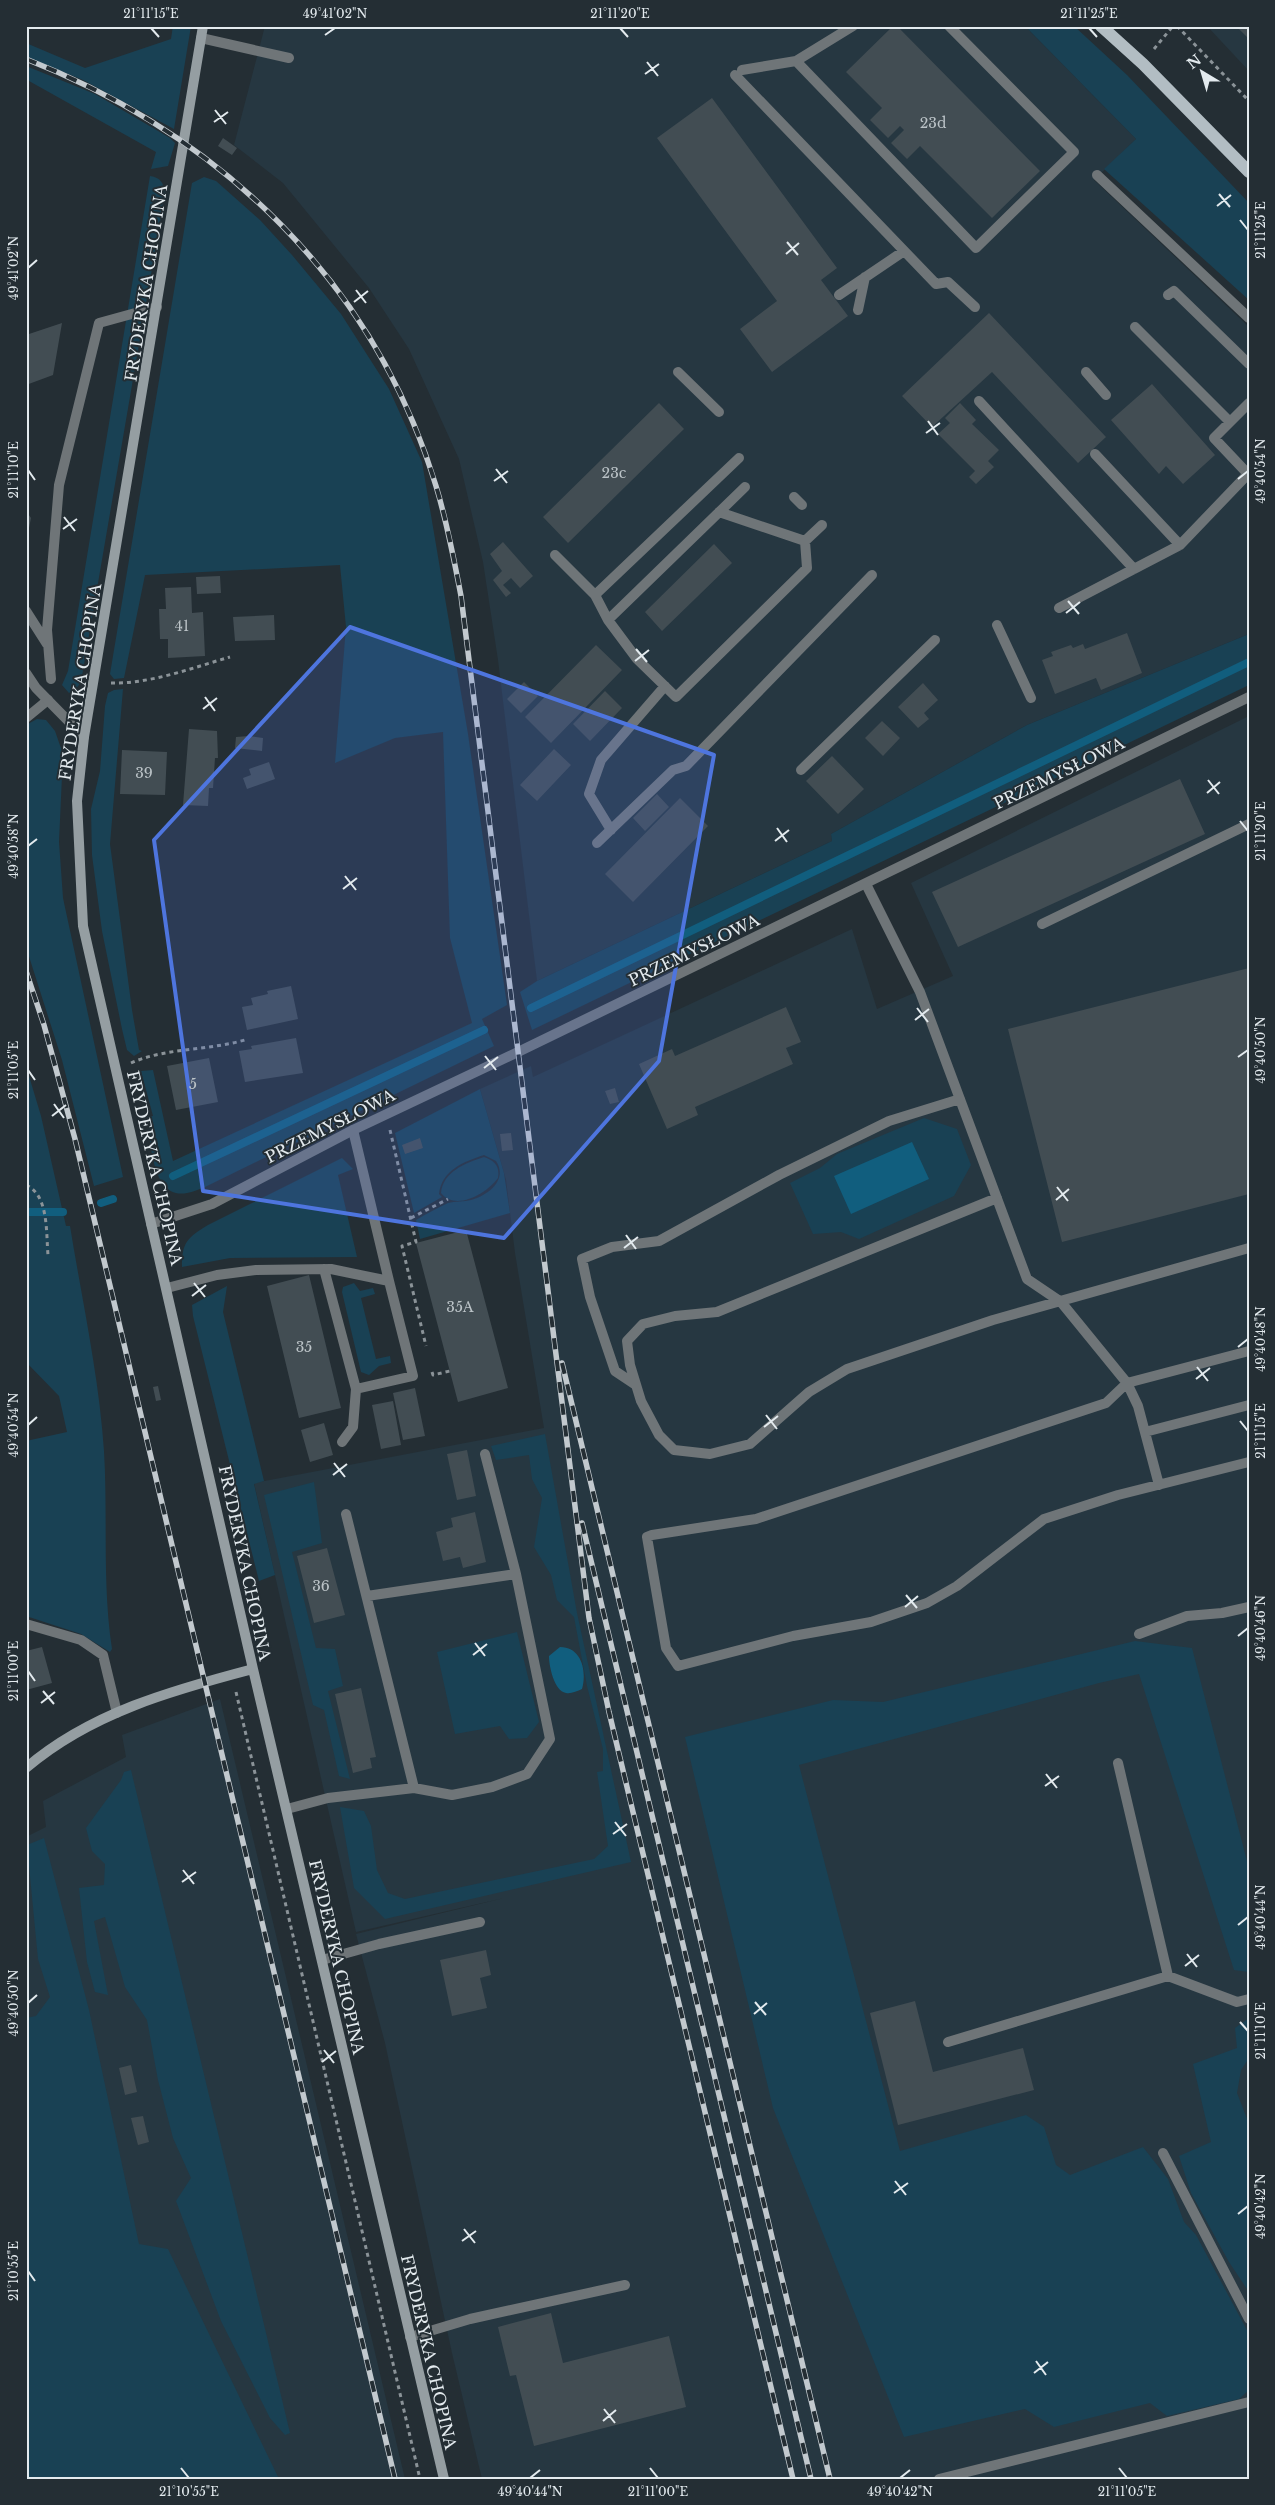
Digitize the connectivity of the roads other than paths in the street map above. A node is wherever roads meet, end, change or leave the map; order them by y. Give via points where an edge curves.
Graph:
1 (203, 26) edge
2 (853, 26) edge
3 (949, 26) edge
4 (1101, 26) edge
5 (1113, 26) edge
6 (201, 38) junction
7 (289, 58) dead end
8 (796, 61) junction
9 (1143, 64) junction
10 (1249, 172) edge
11 (1097, 175) dead end
12 (904, 251) junction
13 (865, 277) junction
14 (839, 295) dead end
15 (1168, 295) dead end
16 (157, 307) junction
17 (975, 307) dead end
18 (858, 310) dead end
19 (1249, 318) edge
20 (1135, 327) dead end
21 (1249, 364) edge
22 (678, 372) dead end
23 (1086, 372) dead end
24 (1106, 395) dead end
25 (979, 402) dead end
26 (1249, 403) edge
27 (719, 412) dead end
28 (1230, 422) junction
29 (1095, 454) dead end
30 (739, 458) dead end
31 (1248, 473) edge
32 (744, 487) dead end
33 (794, 497) dead end
34 (802, 505) dead end
35 (719, 512) junction
36 (822, 525) dead end
37 (805, 541) junction
38 (1180, 544) junction
39 (555, 555) dead end
40 (1134, 569) junction
41 (872, 575) dead end
42 (595, 595) junction
43 (1059, 608) dead end
44 (26, 611) edge
45 (608, 620) junction
46 (997, 624) dead end
47 (935, 640) dead end
48 (49, 647) junction
49 (26, 673) edge
50 (51, 679) dead end
51 (665, 686) junction
52 (1249, 697) edge
53 (1031, 698) dead end
54 (48, 700) junction
55 (26, 718) edge
56 (84, 737) junction
57 (801, 770) dead end
58 (1249, 824) edge
59 (611, 830) junction
60 (597, 844) dead end
61 (866, 884) junction
62 (1042, 924) dead end
63 (960, 1099) junction
64 (353, 1130) junction
65 (997, 1198) junction
66 (151, 1224) junction
67 (1249, 1248) edge
68 (324, 1269) junction
69 (389, 1281) junction
70 (167, 1288) junction
71 (1061, 1302) junction
72 (1249, 1351) edge
73 (1127, 1384) junction
74 (636, 1385) junction
75 (356, 1389) junction
76 (1249, 1405) edge
77 (1145, 1432) junction
78 (342, 1442) dead end
79 (485, 1454) dead end
80 (1249, 1462) edge
81 (1158, 1485) junction
82 (346, 1514) dead end
83 (516, 1574) junction
84 (367, 1596) junction
85 (1249, 1607) edge
86 (26, 1624) edge
87 (1139, 1634) dead end
88 (253, 1668) junction
89 (117, 1713) junction
90 (1118, 1763) dead end
91 (26, 1768) edge
92 (414, 1788) junction
93 (287, 1809) junction
94 (480, 1922) dead end
95 (322, 1960) junction
96 (1168, 1976) junction
97 (1249, 1999) edge
98 (948, 2042) dead end
99 (1163, 2153) dead end
100 (625, 2285) dead end
101 (1249, 2319) edge
102 (410, 2337) junction
103 (1249, 2402) edge
104 (444, 2479) edge
105 (939, 2479) edge

1 - 6 street, FRYDERYKA CHOPINA
2 - 8 street
3 - 8 street via 1074,152 976,248
4 - 9 main road
5 - 9 main road
6 - 7 street
6 - 16 street, FRYDERYKA CHOPINA
8 - 12 street via 738,73
9 - 10 main road
11 - 19 street
12 - 13 street
12 - 17 street via 936,284 948,282
13 - 14 street
13 - 18 street
15 - 21 street via 1174,290
16 - 48 street via 99,322 58,485 47,630
16 - 56 street, FRYDERYKA CHOPINA
20 - 28 street
22 - 27 street
23 - 24 street
25 - 40 street
26 - 28 street
28 - 31 street via 1214,438
29 - 38 street
30 - 42 street
31 - 38 street
32 - 35 street
33 - 34 street
35 - 37 street
35 - 45 street
36 - 37 street
37 - 51 street via 808,568 676,697
38 - 40 street
39 - 42 street
40 - 43 street
41 - 59 street via 686,766 672,770
42 - 45 street
44 - 48 street
45 - 51 street via 637,659
46 - 53 street
47 - 57 street
48 - 50 street
49 - 54 street
51 - 59 street via 601,760 589,794
52 - 61 street, PRZEMYSŁOWA
54 - 55 street
54 - 56 street
56 - 66 street, FRYDERYKA CHOPINA via 77,801 83,926
58 - 62 street
59 - 60 street
61 - 63 street via 920,992
61 - 64 street, PRZEMYSŁOWA
63 - 65 street
63 - 74 street via 889,1121 778,1175 659,1241 612,1247 582,1259 590,1297 615,1371
64 - 66 street, PRZEMYSŁOWA via 212,1204
64 - 69 street
65 - 71 street via 1028,1279
65 - 74 street via 717,1312 675,1316 643,1324 627,1341
66 - 70 street, FRYDERYKA CHOPINA
67 - 71 street
68 - 69 street
68 - 70 street via 256,1270 217,1275
68 - 75 street
69 - 75 street via 413,1376
70 - 88 street, FRYDERYKA CHOPINA
71 - 73 street
71 - 74 street via 993,1320 847,1369 809,1392 750,1444 710,1454 674,1450 659,1435
72 - 73 street
73 - 77 street via 1138,1406
73 - 81 street via 1106,1403 756,1519 647,1537 666,1648 678,1666 792,1636 871,1622 927,1603 956,1586 1044,1520
75 - 78 street via 353,1427
76 - 77 street
77 - 81 street
79 - 83 street
80 - 81 street
82 - 84 street
83 - 84 street
83 - 92 street via 550,1740 527,1774 492,1787 452,1795
84 - 92 street
85 - 87 street via 1187,1616
86 - 89 street via 81,1640 103,1655
88 - 89 street via 184,1688
88 - 93 street, FRYDERYKA CHOPINA
89 - 91 street via 54,1746
90 - 96 street
92 - 93 street via 328,1798
93 - 95 street, FRYDERYKA CHOPINA
94 - 95 street
95 - 102 street, FRYDERYKA CHOPINA
96 - 97 street via 1237,2002
96 - 98 street
99 - 101 street
100 - 102 street via 470,2319
102 - 104 street, FRYDERYKA CHOPINA
103 - 105 street

